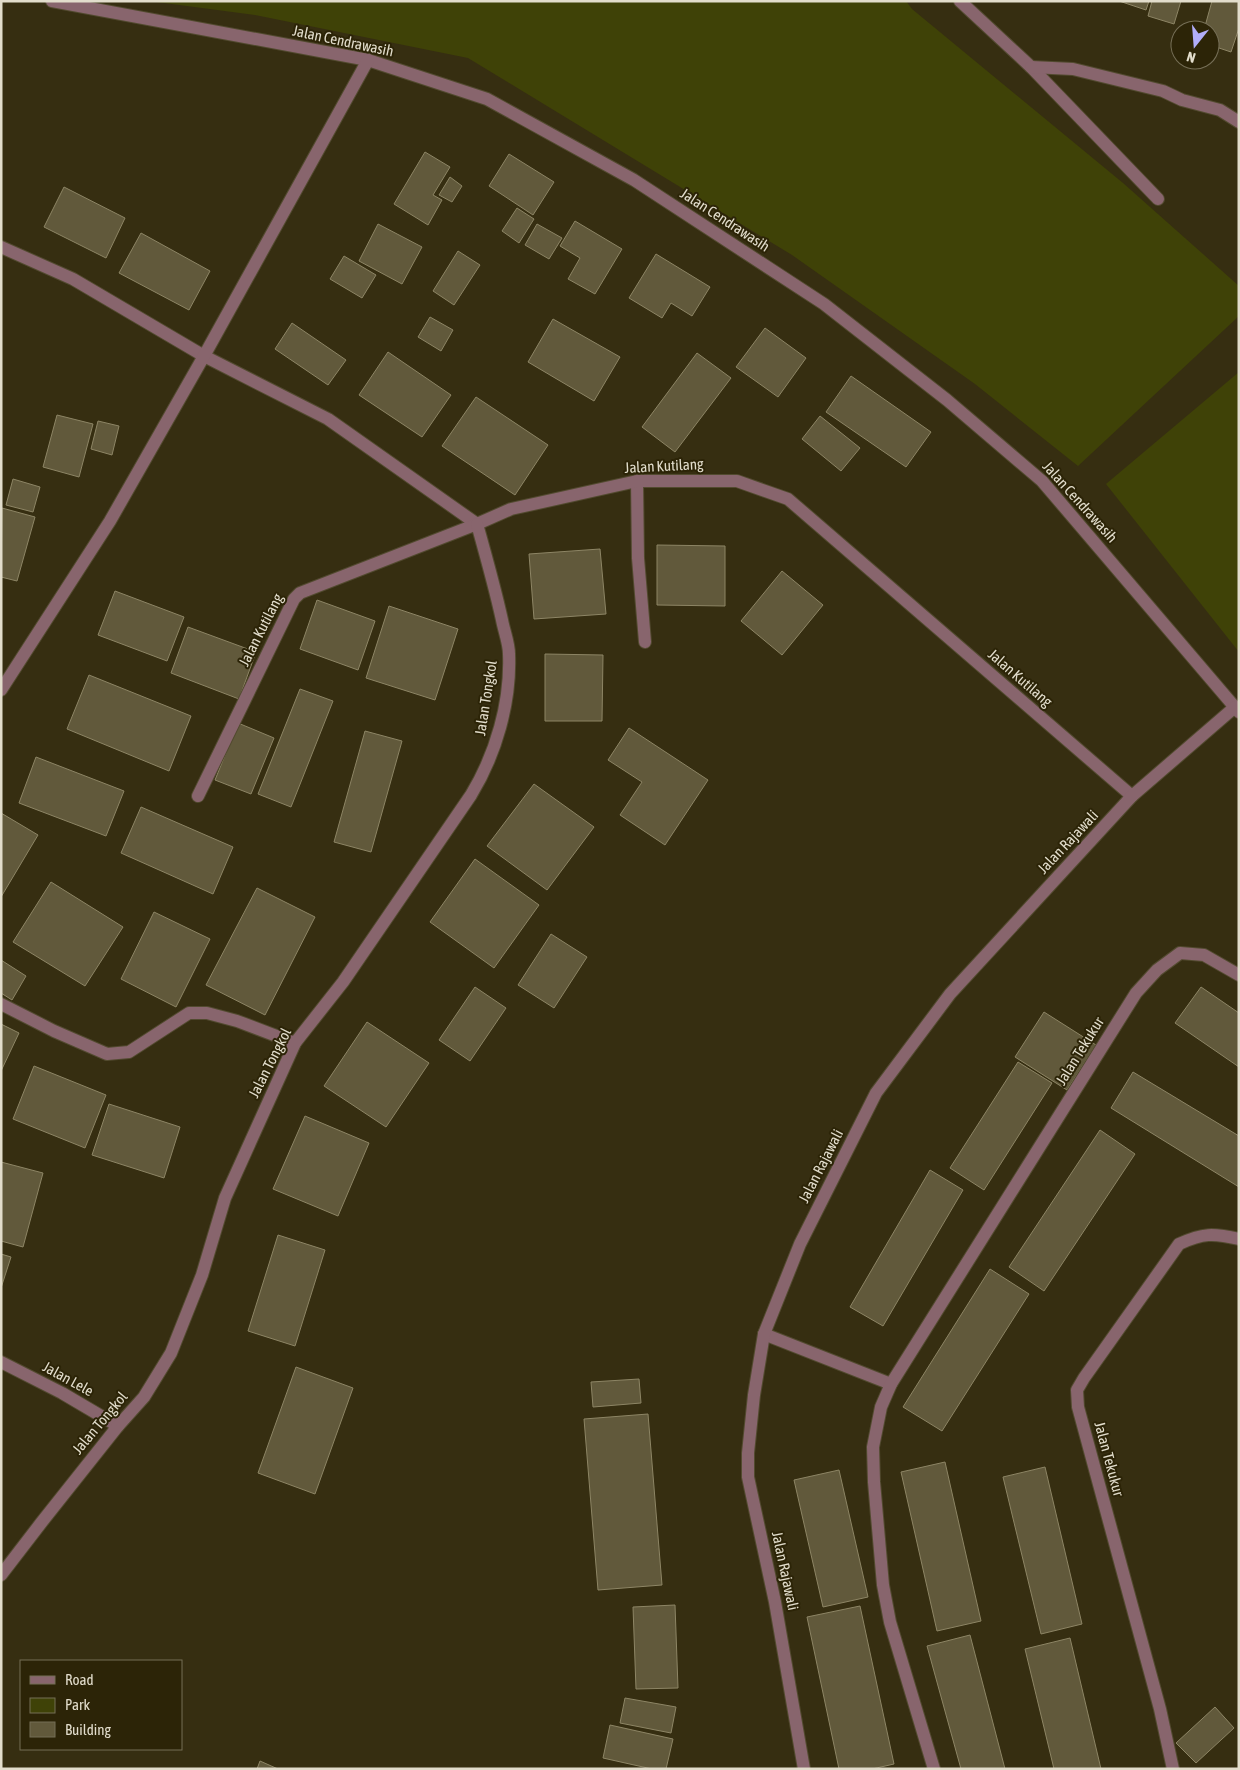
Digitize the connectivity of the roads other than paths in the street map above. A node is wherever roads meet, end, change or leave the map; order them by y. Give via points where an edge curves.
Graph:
1 (52, 1) edge
2 (960, 1) edge
3 (368, 60) junction
4 (1031, 67) junction
5 (1239, 122) edge
6 (1158, 199) dead end
7 (1, 247) edge
8 (204, 356) junction
9 (637, 481) junction
10 (477, 524) junction
11 (645, 642) dead end
12 (1, 690) edge
13 (1237, 709) edge
14 (198, 796) dead end
15 (1132, 796) junction
16 (1239, 975) edge
17 (1, 1004) edge
18 (295, 1043) junction
19 (1239, 1239) edge
20 (764, 1334) junction
21 (1, 1362) edge
22 (891, 1384) junction
23 (118, 1426) junction
24 (1, 1575) edge
25 (804, 1769) edge
26 (934, 1769) edge
27 (1173, 1769) edge

1 - 3 street, Jalan Cendrawasih
2 - 4 street
3 - 8 street
3 - 13 street, Jalan Cendrawasih via 487,99 634,180 824,304 947,400 1042,480
4 - 5 street via 1073,69 1163,91 1182,100 1220,110
4 - 6 street
7 - 8 street via 73,279
8 - 10 street via 328,418
8 - 12 street via 110,521
9 - 10 street, Jalan Kutilang via 511,509
9 - 11 street via 638,558
9 - 15 street, Jalan Kutilang via 737,481 788,499
10 - 14 street, Jalan Kutilang via 300,593 294,599
10 - 18 street, Jalan Tongkol via 509,653 502,722 494,749 471,795 343,982
13 - 15 street, Jalan Rajawali
15 - 20 street, Jalan Rajawali via 950,994 876,1093 800,1244
16 - 22 street, Jalan Tekukur via 1204,955 1180,954 1156,970 1136,993
17 - 18 street via 54,1032 107,1054 129,1052 189,1013 207,1013 237,1021
18 - 23 street, Jalan Tongkol via 225,1198 202,1275 172,1353 144,1397
19 - 27 street, Jalan Tekukur via 1220,1234 1197,1236 1179,1244 1077,1390 1078,1408 1160,1708
20 - 22 street
20 - 25 street, Jalan Rajawali via 754,1395 748,1477 775,1602
21 - 23 street, Jalan Lele
22 - 26 street, Jalan Tekukur via 881,1407 873,1447 883,1585 890,1622
23 - 24 street, Jalan Tongkol

